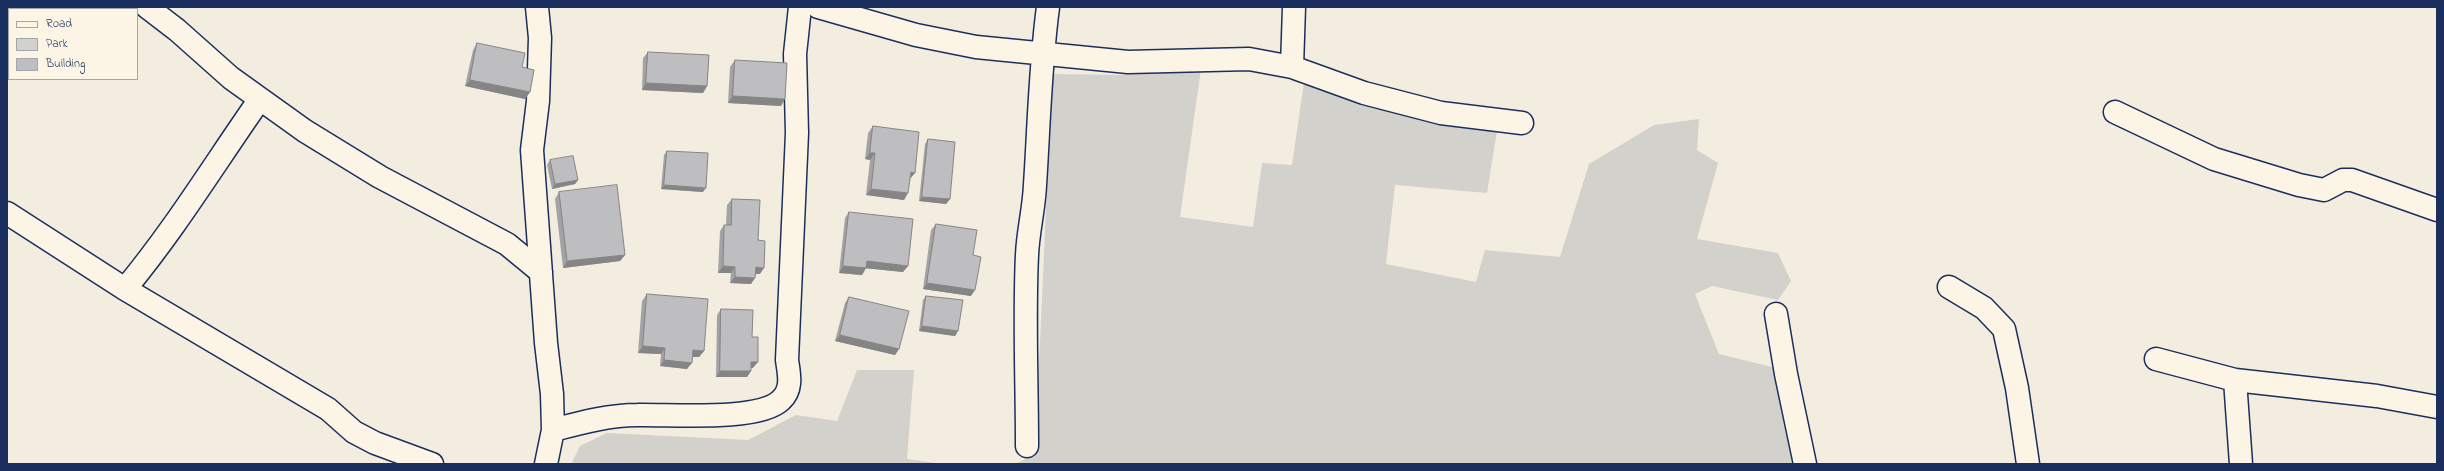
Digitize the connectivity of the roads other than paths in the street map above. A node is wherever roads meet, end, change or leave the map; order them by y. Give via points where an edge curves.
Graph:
1 (147, 7) edge
2 (537, 7) edge
3 (800, 7) edge
4 (818, 7) edge
5 (1048, 7) edge
6 (1294, 7) edge
7 (1042, 52) junction
8 (1292, 67) junction
9 (260, 99) junction
10 (2115, 112) dead end
11 (1522, 123) dead end
12 (2437, 210) edge
13 (7, 213) edge
14 (537, 229) junction
15 (507, 244) junction
16 (541, 272) junction
17 (1949, 287) dead end
18 (125, 289) junction
19 (1776, 314) dead end
20 (2156, 359) dead end
21 (2235, 380) junction
22 (2437, 407) edge
23 (553, 430) junction
24 (1027, 446) dead end
25 (432, 464) edge
26 (546, 464) edge
27 (1805, 464) edge
28 (2028, 464) edge
29 (2241, 464) edge

1 - 9 street via 231,78
2 - 14 street via 540,38 538,101 532,150
3 - 23 street via 795,54 797,133 787,360 789,390 781,401 764,410 721,415 637,414 587,421
4 - 7 street via 916,35 976,47
5 - 7 street
6 - 8 street
7 - 8 street via 1128,62 1249,59
7 - 24 street via 1035,187 1027,257
8 - 11 street via 1364,92 1441,113
9 - 15 street via 305,131 380,177
9 - 18 street via 190,205
10 - 12 street via 2214,159 2292,183 2324,190 2343,180 2352,180
13 - 18 street
14 - 15 street
14 - 16 street
15 - 16 street
16 - 23 street
17 - 28 street via 1984,308 2004,329
18 - 25 street via 328,409 354,432 375,443
19 - 27 street
20 - 21 street
21 - 22 street via 2377,396
21 - 29 street
23 - 26 street

